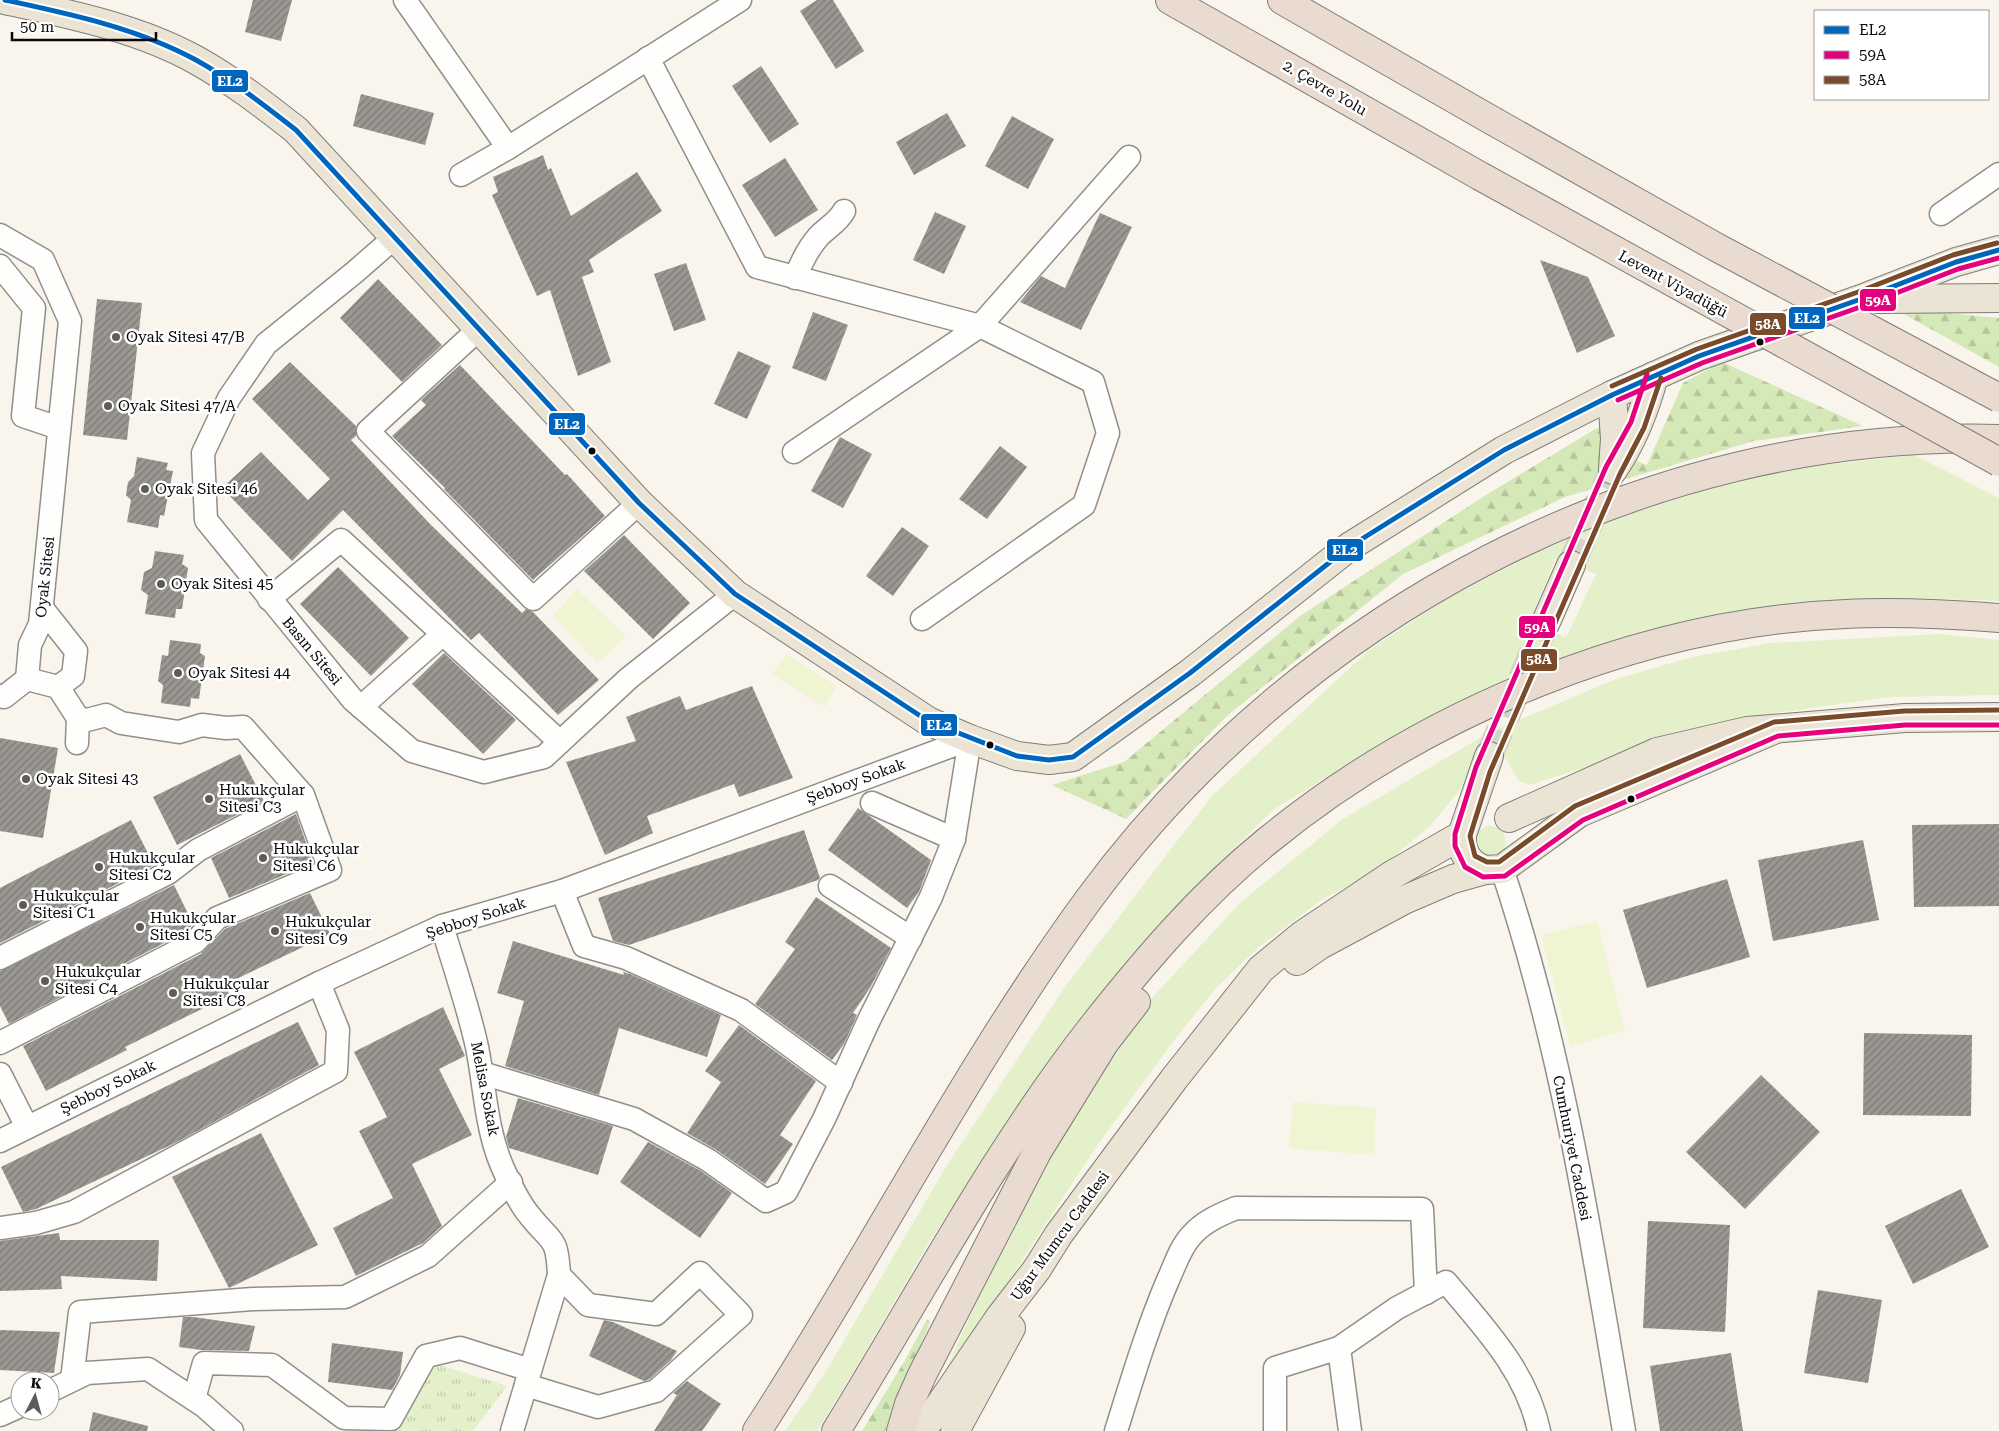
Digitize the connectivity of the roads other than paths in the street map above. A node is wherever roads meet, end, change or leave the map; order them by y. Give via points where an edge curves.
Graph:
1 (4, 0) edge
2 (405, 0) edge
3 (740, 0) edge
4 (1170, 0) edge
5 (1282, 0) edge
6 (648, 58) junction
7 (508, 148) junction
8 (1129, 157) dead end
9 (1999, 174) edge
10 (460, 175) dead end
11 (1480, 176) joint
12 (844, 211) dead end
13 (1941, 214) dead end
14 (0, 235) edge
15 (395, 237) junction
16 (1999, 250) edge
17 (0, 266) edge
18 (795, 278) junction
19 (1997, 298) edge
20 (1862, 299) junction
21 (980, 326) junction
22 (480, 328) junction
23 (1654, 376) junction
24 (1612, 395) junction
25 (1999, 398) edge
26 (59, 428) junction
27 (1999, 439) edge
28 (794, 452) dead end
29 (1999, 462) edge
30 (639, 503) junction
31 (1571, 565) tunnel mouth
32 (735, 594) junction
33 (269, 599) junction
34 (42, 608) junction
35 (1999, 618) edge
36 (922, 619) dead end
37 (1546, 622) tunnel mouth
38 (443, 634) junction
39 (27, 678) junction
40 (58, 688) junction
41 (1, 699) edge
42 (361, 707) junction
43 (1999, 717) edge
44 (78, 718) junction
45 (1776, 730) junction
46 (970, 739) junction
47 (560, 742) junction
48 (76, 743) dead end
49 (303, 795) junction
50 (872, 802) dead end
51 (1504, 815) junction
52 (1464, 831) junction
53 (954, 838) junction
54 (1501, 866) junction
55 (830, 886) dead end
56 (562, 891) junction
57 (1200, 903) junction
58 (442, 926) junction
59 (910, 938) junction
60 (0, 958) edge
61 (319, 982) junction
62 (0, 1043) edge
63 (1202, 1044) junction
64 (482, 1073) junction
65 (0, 1074) edge
66 (841, 1083) junction
67 (27, 1127) junction
68 (0, 1141) edge
69 (511, 1182) junction
70 (0, 1228) edge
71 (553, 1239) junction
72 (1037, 1269) junction
73 (559, 1275) junction
74 (1426, 1293) junction
75 (1339, 1348) junction
76 (525, 1374) junction
77 (72, 1380) junction
78 (60, 1386) edge
79 (203, 1414) edge
80 (340, 1424) edge
81 (232, 1431) edge
82 (512, 1431) edge
83 (757, 1431) edge
84 (836, 1431) edge
85 (901, 1431) edge
86 (922, 1431) edge
87 (955, 1431) edge
88 (1116, 1431) edge
89 (1275, 1431) edge
90 (1350, 1431) edge
91 (1540, 1431) edge
92 (1624, 1431) edge

1 - 15 main road via 54,10 135,33 197,60 258,100 296,130
2 - 7 street
3 - 6 street
4 - 11 highway, 2. Çevre Yolu
5 - 25 highway, bridge via 1724,251
6 - 7 street
6 - 18 street via 757,268
7 - 10 street
8 - 21 street
9 - 13 street
11 - 29 highway, Levent Viyadüğü, bridge
12 - 18 street via 818,237 802,260
14 - 26 street, Oyak Sitesi via 43,260 70,321
15 - 22 main road
15 - 33 street, Basın Sitesi via 266,344 229,398 204,452 206,520
16 - 19 main road via 1990,253 1987,260 1987,275
16 - 20 main road via 1956,262
17 - 26 street via 34,308 23,416
18 - 21 street
19 - 20 main road
20 - 23 main road via 1699,356
21 - 28 street
21 - 36 street via 1093,382 1108,433 1084,505
22 - 30 main road
22 - 30 street via 368,431 534,599
23 - 24 main road
23 - 24 main road via 1632,439 1613,470
24 - 46 main road via 1504,450 1349,547 1190,673 1073,757 1049,760 1017,756
26 - 34 street, Oyak Sitesi
27 - 83 highway via 1881,443 1810,453 1732,468 1657,489 1576,518 1503,551 1403,608 1313,672 1197,772 1092,895 1016,1003
30 - 32 main road
31 - 37 main road
32 - 46 main road via 928,721
32 - 47 street, Basın Sitesi via 629,678
33 - 38 street via 341,540
33 - 42 street, Basın Sitesi
34 - 39 street, Oyak Sitesi via 40,624 30,646
34 - 40 street via 76,651 73,676
35 - 57 highway via 1911,612 1798,618 1646,645 1598,660 1537,682 1450,722 1369,769 1266,842
38 - 42 street
38 - 47 street
39 - 40 street
39 - 41 street
40 - 44 street
42 - 47 street, Basın Sitesi via 412,751 484,772 544,757
43 - 45 main road via 1905,718
44 - 48 street
44 - 49 street via 88,720 106,715 121,723 179,732 202,725 243,726
45 - 51 main road via 1747,731 1657,752
45 - 54 main road via 1579,813
46 - 53 street
46 - 56 street, Şebboy Sokak
49 - 60 street via 198,850 168,873
49 - 62 street via 330,870 217,918 195,942
50 - 53 street
51 - 52 main road via 1480,814
51 - 52 main road via 1487,789 1486,762
51 - 54 main road via 1519,831 1521,840
52 - 54 main road via 1464,853 1476,867
52 - 63 main road via 1392,874 1300,936 1261,969
53 - 59 street via 931,897
54 - 63 main road via 1453,879 1404,900 1320,945 1286,969
54 - 92 street, Cumhuriyet Caddesi via 1517,914 1563,1101
55 - 59 street
56 - 58 street, Şebboy Sokak
56 - 66 street via 584,946 626,958 741,1010
57 - 84 highway via 1091,1028 1043,1095 995,1168
57 - 85 highway via 1188,928 1105,1042 1036,1152 922,1375
58 - 61 street, Şebboy Sokak
58 - 64 street, Melisa Sokak via 471,1020
59 - 66 street
61 - 67 street, Şebboy Sokak
61 - 70 street via 338,1030 336,1071 74,1212 36,1223
63 - 72 main road, Uğur Mumcu Caddesi via 1059,1234
64 - 66 street via 634,1119 708,1160 766,1201 786,1192
64 - 69 street, Melisa Sokak via 488,1117 502,1166
65 - 67 street
67 - 68 street, Şebboy Sokak
69 - 71 street, Melisa Sokak via 530,1216
69 - 77 street via 428,1256 345,1298 253,1299 80,1312
71 - 73 street
71 - 76 street
72 - 86 main road, Uğur Mumcu Caddesi
72 - 87 main road via 1012,1326
73 - 76 street
73 - 76 street via 588,1305 656,1314 700,1273 741,1315 656,1390 598,1406
74 - 75 street via 1397,1308
74 - 88 street via 1422,1209 1236,1208 1223,1213 1207,1221 1190,1236 1180,1253 1150,1323
74 - 91 street via 1446,1282 1505,1353 1536,1413
75 - 89 street via 1275,1368
75 - 90 street
76 - 80 street via 460,1348 426,1356 391,1419
76 - 82 street
77 - 78 street
77 - 79 street via 87,1373 148,1369
79 - 80 street via 204,1363 272,1365
79 - 81 street

